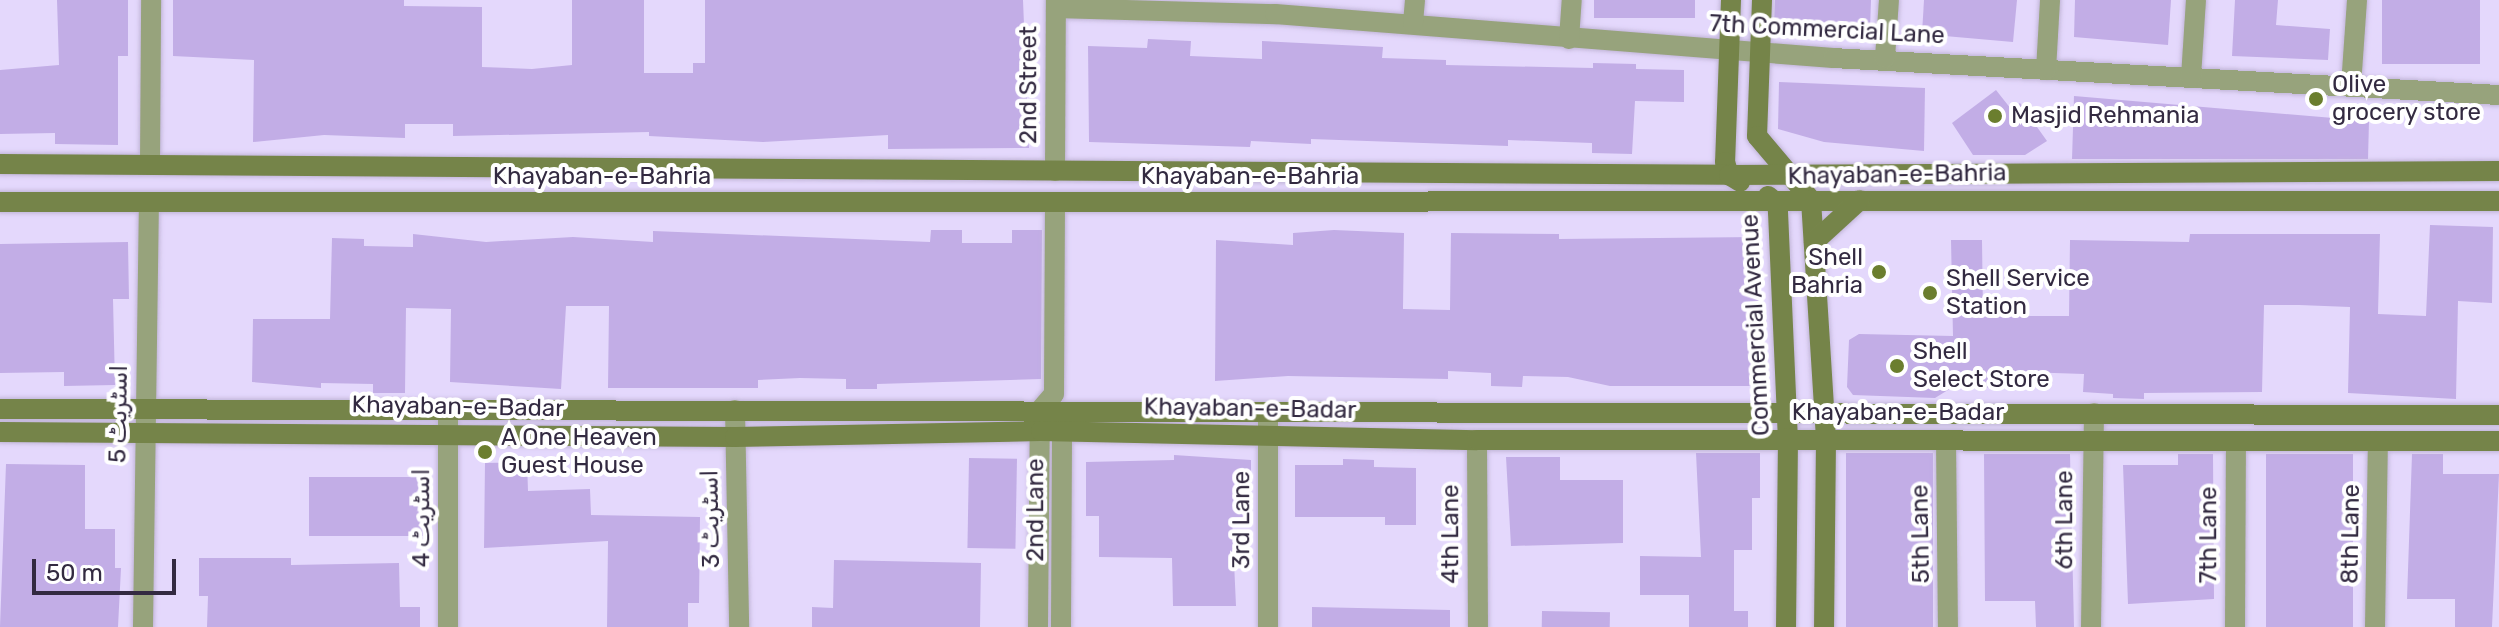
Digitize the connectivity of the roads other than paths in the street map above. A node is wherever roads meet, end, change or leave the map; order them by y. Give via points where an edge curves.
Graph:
1 (151, 0) edge
2 (1415, 0) edge
3 (1572, 0) edge
4 (1731, 0) edge
5 (1762, 0) edge
6 (1889, 0) edge
7 (2050, 0) edge
8 (2196, 0) edge
9 (2357, 0) edge
10 (1056, 4) edge
11 (1134, 5) edge
12 (1275, 7) edge
13 (1413, 23) junction
14 (1569, 39) junction
15 (1728, 50) junction
16 (1759, 53) junction
17 (1885, 58) junction
18 (2046, 70) junction
19 (2191, 77) junction
20 (2499, 80) edge
21 (2351, 86) junction
22 (2498, 94) edge
23 (150, 163) junction
24 (0, 164) edge
25 (1055, 171) junction
26 (2499, 171) edge
27 (1408, 173) junction
28 (1788, 173) junction
29 (1729, 175) junction
30 (1811, 200) junction
31 (1860, 200) junction
32 (2499, 201) edge
33 (0, 202) edge
34 (149, 203) junction
35 (1055, 203) junction
36 (1409, 203) junction
37 (1777, 203) junction
38 (1814, 242) junction
39 (1058, 402) junction
40 (146, 408) junction
41 (0, 409) edge
42 (448, 410) junction
43 (735, 410) junction
44 (1787, 412) junction
45 (1824, 412) junction
46 (1268, 413) junction
47 (2094, 413) junction
48 (2499, 415) edge
49 (1040, 421) junction
50 (144, 430) junction
51 (0, 432) edge
52 (448, 432) junction
53 (1062, 432) junction
54 (1269, 436) junction
55 (735, 437) junction
56 (1788, 438) junction
57 (1477, 440) junction
58 (1826, 440) junction
59 (1946, 440) junction
60 (2091, 441) junction
61 (2378, 441) junction
62 (2499, 441) edge
63 (2236, 442) junction
64 (143, 627) edge
65 (448, 627) edge
66 (739, 627) edge
67 (1038, 627) edge
68 (1061, 627) edge
69 (1268, 627) edge
70 (1478, 627) edge
71 (1786, 627) edge
72 (1824, 627) edge
73 (1948, 627) edge
74 (2091, 627) edge
75 (2235, 627) edge
76 (2375, 627) edge

1 - 23 street
2 - 13 street
3 - 14 street
4 - 15 main road
5 - 16 main road
6 - 17 street
7 - 18 street
8 - 19 street
9 - 21 street
10 - 11 street, 7th Commercial Lane
10 - 25 street, 2nd Street
11 - 12 street, 7th Commercial Lane
12 - 13 street, 7th Commercial Lane
13 - 14 street, 7th Commercial Lane
14 - 15 street, 7th Commercial Lane
15 - 16 street, 7th Commercial Lane
15 - 29 main road
16 - 17 street, 7th Commercial Lane
16 - 28 main road via 1757,136
17 - 18 street, 7th Commercial Lane
18 - 19 street, 7th Commercial Lane
19 - 21 street, 7th Commercial Lane
20 - 22 street
21 - 22 street, 7th Commercial Lane
23 - 24 main road, Khayaban-e-Bahria
23 - 25 main road, Khayaban-e-Bahria
25 - 27 main road, Khayaban-e-Bahria
26 - 28 main road, Khayaban-e-Bahria
27 - 29 main road, Khayaban-e-Bahria
27 - 36 main road
28 - 29 main road, Khayaban-e-Bahria
28 - 30 main road
29 - 37 main road, Commercial Avenue
30 - 31 main road, Khayaban-e-Bahria
30 - 37 main road, Khayaban-e-Bahria
30 - 38 main road
31 - 32 main road, Khayaban-e-Bahria
31 - 38 main road
33 - 34 main road, Khayaban-e-Bahria
34 - 35 main road, Khayaban-e-Bahria
34 - 40 street, اسٹریٹ 5
35 - 36 main road, Khayaban-e-Bahria
35 - 39 street, 2nd Lane
36 - 37 main road, Khayaban-e-Bahria
37 - 44 main road, Commercial Avenue
38 - 45 main road
39 - 46 main road, Khayaban-e-Badar
39 - 49 main road, Khayaban-e-Badar
39 - 53 street, 2nd Lane
40 - 41 main road, Khayaban-e-Badar
40 - 42 main road, Khayaban-e-Badar
40 - 50 street, اسٹریٹ 5
42 - 43 main road, Khayaban-e-Badar
42 - 52 street, اسٹریٹ 4
43 - 49 main road, Khayaban-e-Badar
43 - 55 street, اسٹریٹ 3
44 - 45 main road, Khayaban-e-Badar
44 - 46 main road, Khayaban-e-Badar
44 - 56 main road, Commercial Avenue
45 - 47 main road, Khayaban-e-Badar
45 - 58 main road
46 - 54 street, 3rd Lane
47 - 48 main road, Khayaban-e-Badar
47 - 60 street, 6th Lane
49 - 53 main road, Khayaban-e-Badar
49 - 55 main road, Khayaban-e-Badar
49 - 67 street
50 - 51 main road, Khayaban-e-Badar
50 - 52 main road, Khayaban-e-Badar
50 - 64 street, اسٹریٹ 5
52 - 55 main road, Khayaban-e-Badar
52 - 65 street, اسٹریٹ 4
53 - 54 main road, Khayaban-e-Badar
53 - 68 street, 2nd Lane
54 - 57 main road, Khayaban-e-Badar
54 - 69 street, 3rd Lane
55 - 66 street, اسٹریٹ 3
56 - 57 main road, Khayaban-e-Badar
56 - 58 main road, Khayaban-e-Badar
56 - 71 main road, Commercial Avenue
57 - 70 street, 4th Lane
58 - 59 main road, Khayaban-e-Badar
58 - 72 main road
59 - 60 main road, Khayaban-e-Badar
59 - 73 street, 5th Lane
60 - 63 main road, Khayaban-e-Badar
60 - 74 street, 6th Lane
61 - 62 main road, Khayaban-e-Badar
61 - 63 main road, Khayaban-e-Badar
61 - 76 street, 8th Lane
63 - 75 street, 7th Lane

